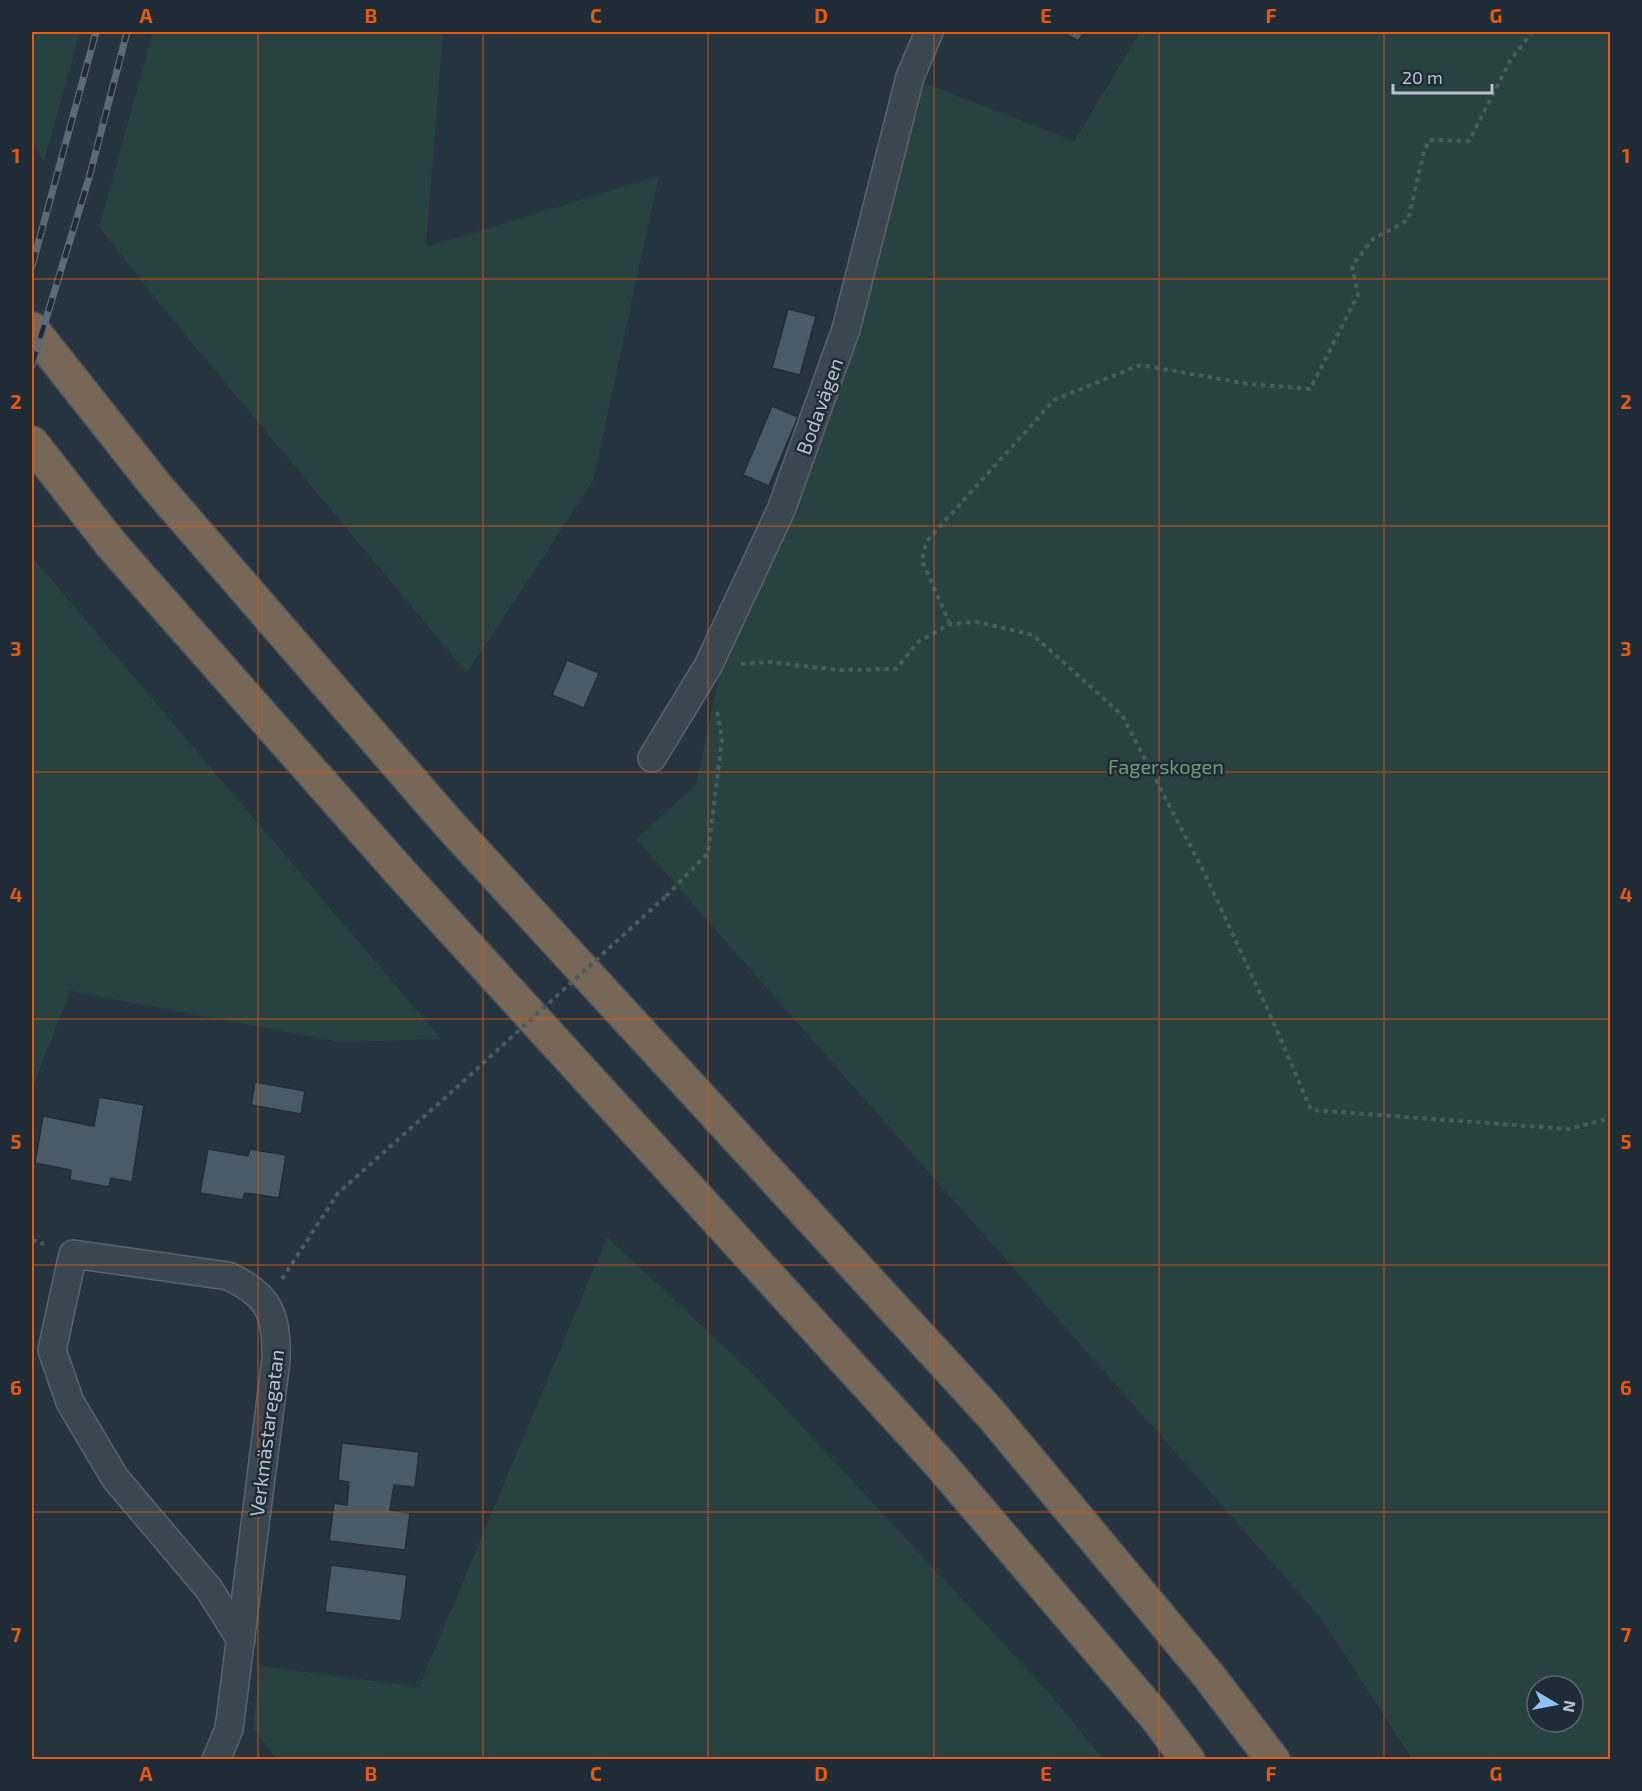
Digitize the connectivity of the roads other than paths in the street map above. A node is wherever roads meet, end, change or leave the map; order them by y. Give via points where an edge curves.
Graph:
1 (929, 32) edge
2 (32, 329) edge
3 (32, 443) edge
4 (652, 758) dead end
5 (241, 1640) junction
6 (216, 1760) edge
7 (1188, 1760) edge
8 (1273, 1760) edge

1 - 4 street, Bodavägen via 910,77 842,341 781,510 708,666
2 - 8 highway via 157,487 449,824 990,1413 1208,1675
3 - 7 highway via 111,544 401,873 939,1463
5 - 5 street, Verkmästaregatan via 276,1360 277,1332 267,1302 250,1286 228,1276 73,1254 52,1350 70,1402 116,1478 208,1589
5 - 6 street, Verkmästaregatan via 229,1729

